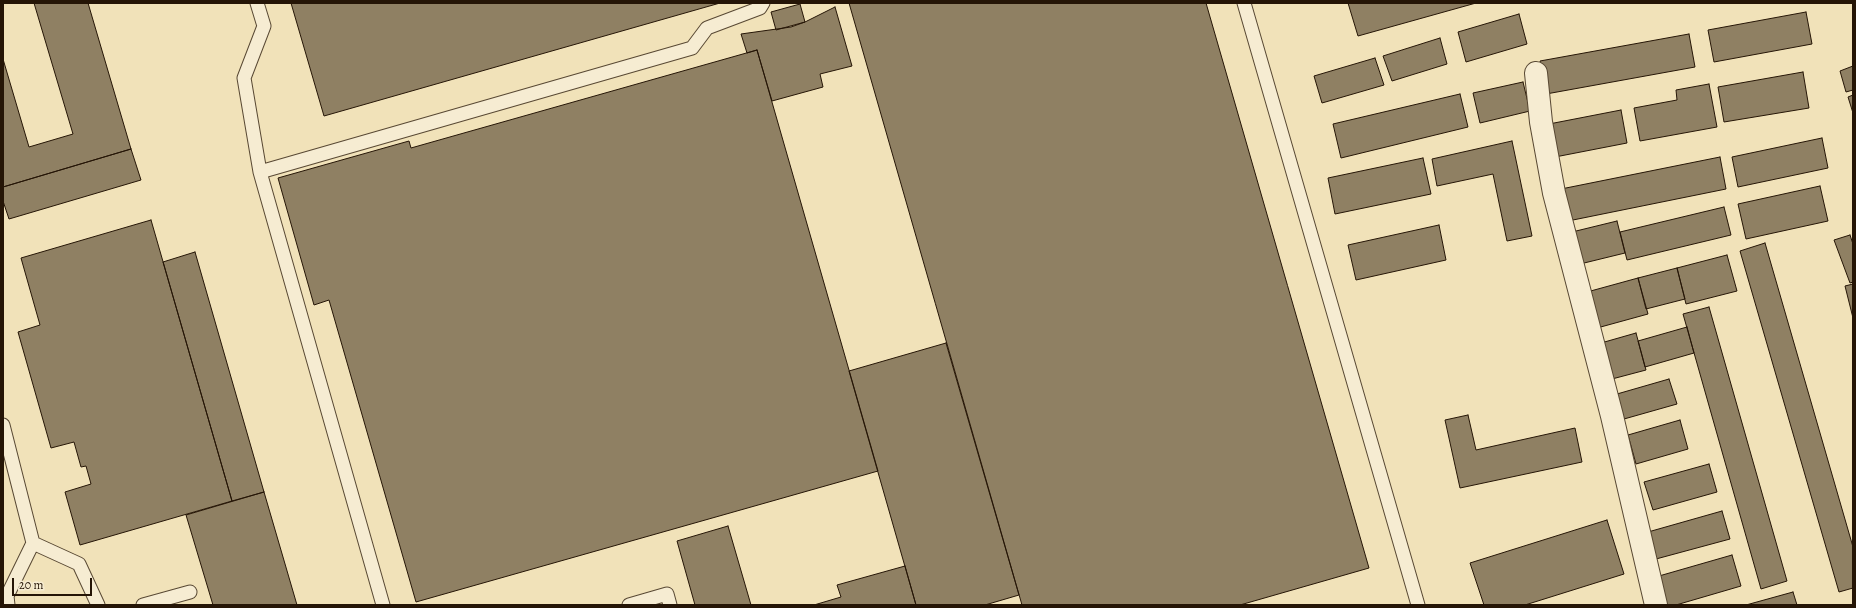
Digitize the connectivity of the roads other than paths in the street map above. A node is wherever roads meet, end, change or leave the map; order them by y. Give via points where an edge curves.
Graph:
1 (258, 3) edge
2 (763, 3) edge
3 (1244, 3) edge
4 (1536, 73) dead end
5 (260, 172) junction
6 (3, 425) edge
7 (33, 544) junction
8 (190, 592) dead end
9 (8, 605) edge
10 (98, 605) edge
11 (143, 605) edge
12 (383, 605) edge
13 (628, 605) edge
14 (670, 605) edge
15 (1418, 605) edge
16 (1656, 605) edge

1 - 5 lane via 264,26 244,78
2 - 5 lane via 760,8 707,28 692,48
3 - 15 lane
4 - 16 street via 1541,122 1554,194 1612,416
5 - 12 lane
6 - 7 lane
7 - 9 lane via 7,596
7 - 10 lane via 79,564
8 - 11 lane
13 - 14 lane via 667,594

